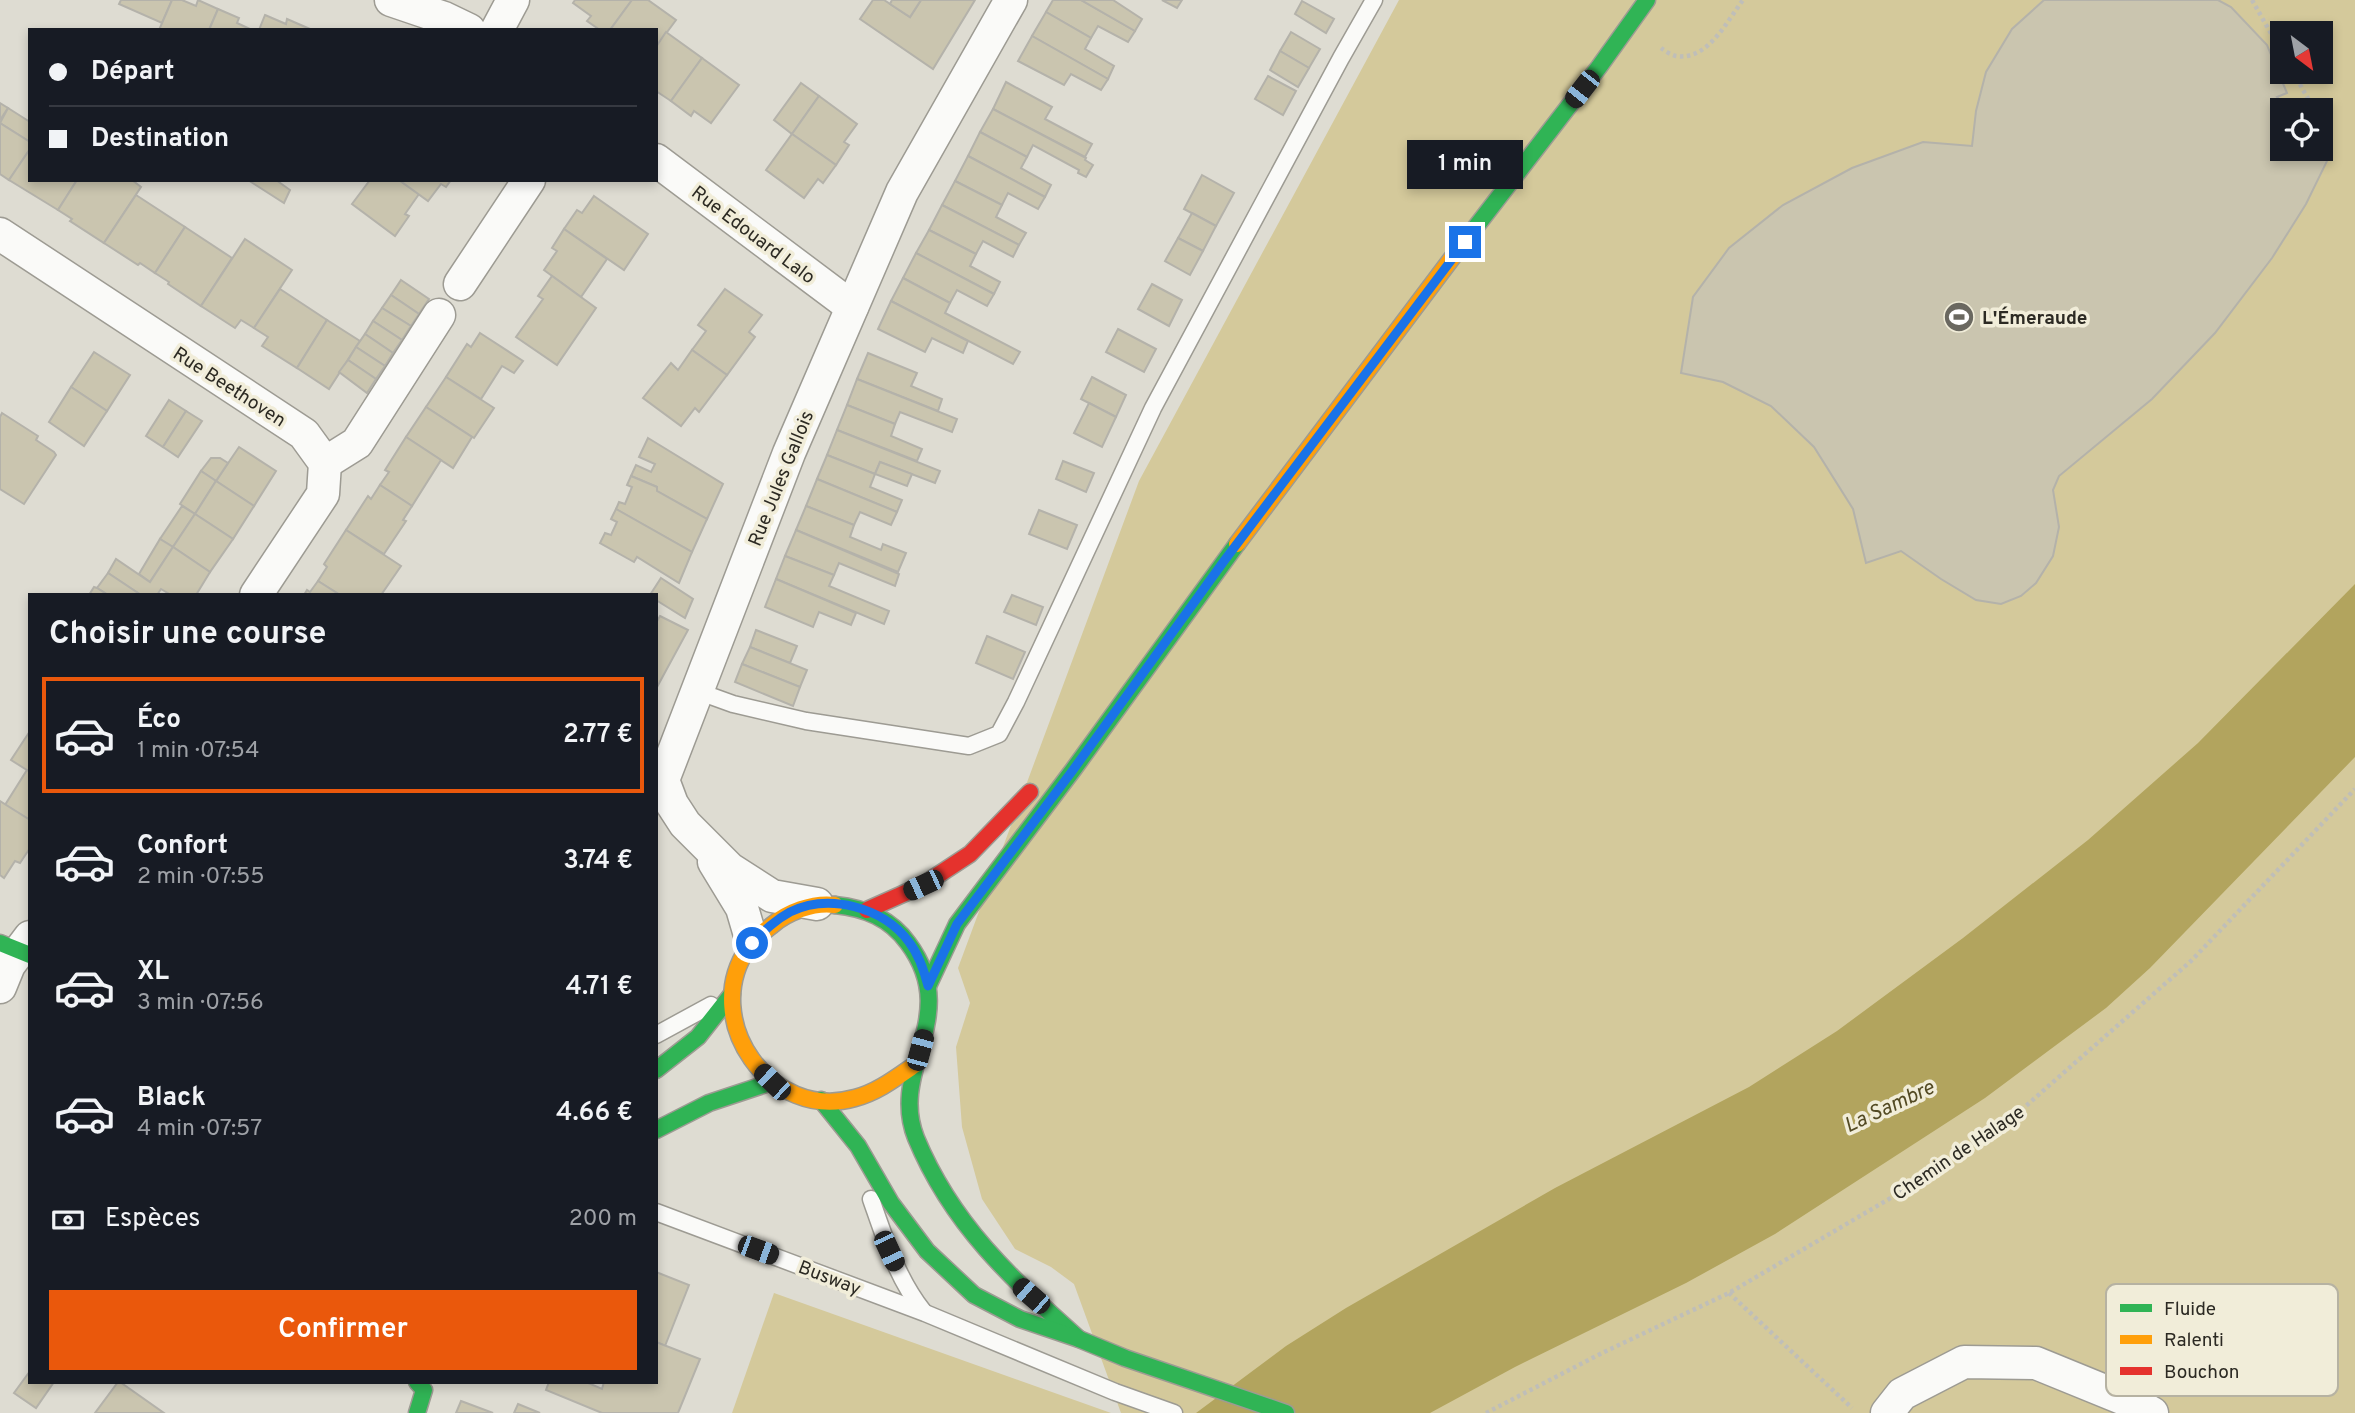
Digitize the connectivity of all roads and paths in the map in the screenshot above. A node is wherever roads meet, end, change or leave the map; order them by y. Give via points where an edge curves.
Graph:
1 (391, 0) edge
2 (513, 0) edge
3 (1011, 0) edge
4 (1374, 0) edge
5 (1653, 0) edge
6 (1743, 0) edge
7 (2252, 0) edge
8 (1643, 5) edge
9 (1630, 24) junction
10 (465, 28) edge
11 (498, 28) edge
12 (2270, 32) edge
13 (658, 162) edge
14 (528, 182) edge
15 (0, 234) edge
16 (460, 284) dead end
17 (852, 307) junction
18 (439, 315) dead end
19 (325, 463) junction
20 (1208, 583) junction
21 (257, 593) edge
22 (697, 691) junction
23 (1073, 742) dead end
24 (1038, 783) dead end
25 (660, 789) edge
26 (2355, 789) edge
27 (707, 848) junction
28 (817, 904) junction
29 (867, 910) junction
30 (752, 943) junction
31 (928, 986) junction
32 (732, 994) junction
33 (658, 1034) edge
34 (916, 1064) junction
35 (658, 1069) edge
36 (772, 1082) junction
37 (821, 1100) junction
38 (658, 1129) edge
39 (858, 1146) junction
40 (658, 1213) edge
41 (1729, 1293) junction
42 (925, 1313) junction
43 (1079, 1339) junction
44 (419, 1384) edge
45 (2106, 1392) edge
46 (2117, 1396) edge
47 (417, 1413) edge
48 (1174, 1413) edge
49 (1286, 1413) edge
50 (1486, 1413) edge
51 (1858, 1413) edge
52 (1887, 1413) edge
53 (2152, 1413) edge

1 - 10 street
2 - 11 street
3 - 17 street, Rue Jules Gallois via 902,192
4 - 22 lane via 1153,408 999,734 969,746 806,720
5 - 8 lane
6 - 9 path via 1706,49 1689,55 1675,56
7 - 12 path
8 - 9 main road
9 - 20 main road
13 - 17 street, Rue Edouard Lalo
14 - 16 street
15 - 19 street, Rue Beethoven via 304,435
17 - 22 street, Rue Jules Gallois via 789,453
18 - 19 street via 357,443
19 - 21 street via 323,494
20 - 23 main road
20 - 31 main road via 957,924
22 - 25 street, Rue Jules Gallois
24 - 29 main road via 970,854 923,885
25 - 27 street, Rue Jules Gallois
26 - 41 path, Chemin de Halage via 2191,961 2019,1112 1889,1199
27 - 28 street, Rue Jules Gallois via 772,896
27 - 30 street via 742,908
28 - 29 main road
28 - 30 main road via 770,924
29 - 31 main road via 908,940
30 - 32 main road via 738,967
31 - 34 main road via 929,1012
32 - 33 lane
32 - 35 main road via 708,1030
32 - 36 main road via 741,1045 754,1066
34 - 37 main road via 872,1092 847,1100
34 - 43 main road via 910,1107 913,1131 935,1179 972,1235 1015,1282
36 - 37 main road
36 - 38 main road via 709,1103
37 - 39 main road
39 - 42 lane via 889,1251 908,1292
39 - 43 main road via 891,1203 927,1251 974,1295 1020,1319
40 - 42 lane, Busway
41 - 50 path, Chemin de Halage
41 - 51 path
42 - 48 lane, Busway
43 - 49 main road
44 - 47 main road via 424,1390
45 - 52 street via 2036,1363 1964,1362 1902,1394
46 - 53 street

